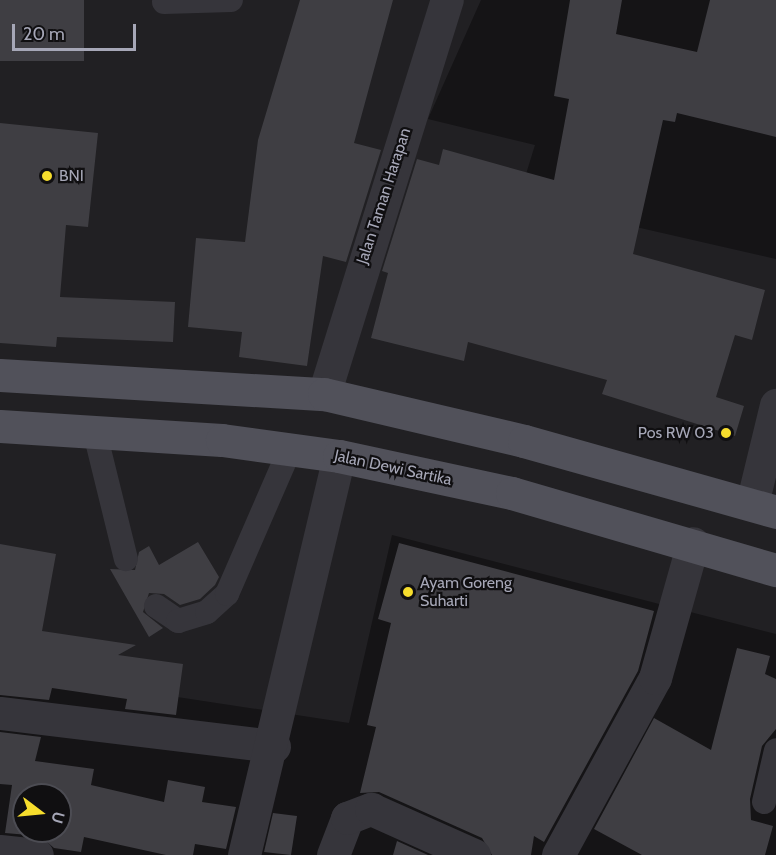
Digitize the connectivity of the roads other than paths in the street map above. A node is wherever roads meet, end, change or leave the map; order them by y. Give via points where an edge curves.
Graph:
1 (231, 0) edge
2 (447, 0) edge
3 (164, 2) dead end
4 (0, 375) edge
5 (324, 394) junction
6 (776, 405) edge
7 (0, 426) edge
8 (94, 429) junction
9 (290, 449) junction
10 (339, 456) junction
11 (764, 508) edge
12 (693, 543) junction
13 (126, 559) dead end
14 (776, 570) edge
15 (156, 606) dead end
16 (0, 713) edge
17 (274, 746) junction
18 (776, 750) edge
19 (764, 802) dead end
20 (0, 851) edge
21 (37, 855) edge
22 (244, 855) edge
23 (333, 855) edge
24 (474, 855) edge
25 (558, 855) edge

1 - 3 lane
2 - 5 street, Jalan Taman Harapan
4 - 5 main road
5 - 11 main road via 525,441
6 - 11 street
7 - 8 main road, Jalan Dewi Sartika
8 - 9 main road, Jalan Dewi Sartika
8 - 13 lane
9 - 10 main road, Jalan Dewi Sartika
9 - 15 lane via 227,594 207,612 178,621
10 - 12 main road, Jalan Dewi Sartika via 512,493
10 - 17 street
12 - 14 main road, Jalan Dewi Sartika
12 - 25 street via 655,678
16 - 17 street
17 - 22 street
18 - 19 lane
20 - 21 street
23 - 24 street via 347,818 371,809

